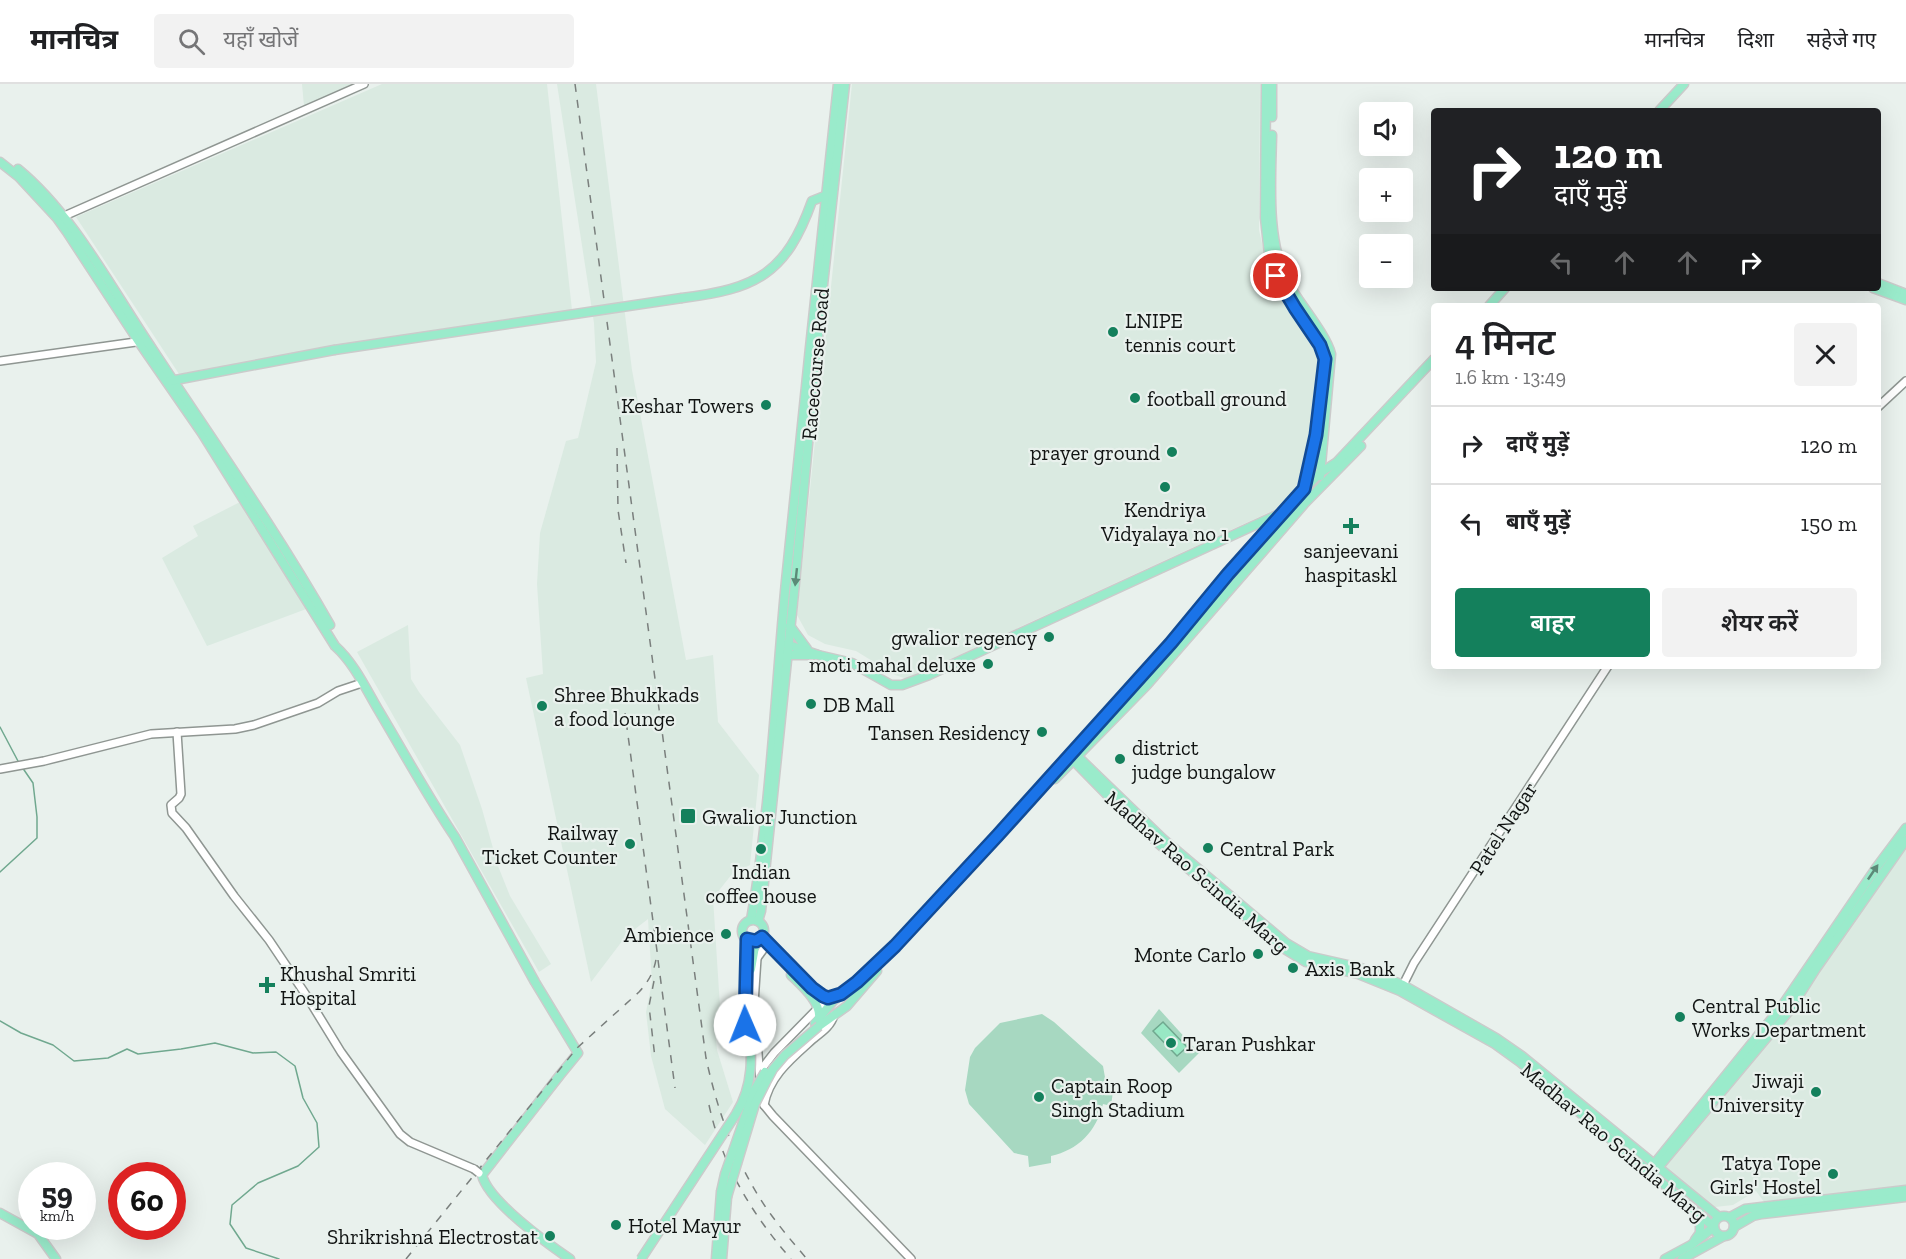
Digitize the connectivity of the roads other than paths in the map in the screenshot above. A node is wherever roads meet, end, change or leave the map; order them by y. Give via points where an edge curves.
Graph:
1 (364, 84) edge
2 (838, 84) edge
3 (845, 84) edge
4 (1266, 84) edge
5 (1272, 84) edge
6 (1684, 84) edge
7 (1691, 84) edge
8 (1662, 108) edge
9 (1670, 108) edge
10 (0, 157) edge
11 (0, 162) edge
12 (827, 195) junction
13 (62, 217) junction
14 (1881, 284) edge
15 (1496, 291) edge
16 (1502, 291) edge
17 (1881, 291) edge
18 (818, 294) junction
19 (1906, 294) edge
20 (1906, 300) edge
21 (1486, 303) edge
22 (1492, 303) edge
23 (142, 341) junction
24 (0, 361) edge
25 (1431, 362) edge
26 (1431, 369) edge
27 (170, 381) junction
28 (1906, 381) edge
29 (1881, 404) edge
30 (1324, 471) junction
31 (1320, 487) junction
32 (1304, 489) junction
33 (1305, 503) junction
34 (1285, 511) junction
35 (789, 626) junction
36 (785, 644) junction
37 (808, 654) junction
38 (784, 655) junction
39 (788, 669) junction
40 (1606, 669) edge
41 (362, 682) junction
42 (177, 732) junction
43 (1090, 742) junction
44 (1073, 756) junction
45 (0, 769) edge
46 (1092, 770) junction
47 (1906, 828) edge
48 (1906, 840) edge
49 (755, 921) junction
50 (756, 939) junction
51 (765, 947) junction
52 (756, 954) junction
53 (1402, 988) junction
54 (841, 994) junction
55 (828, 998) junction
56 (819, 1009) junction
57 (834, 1015) junction
58 (818, 1022) junction
59 (747, 1025) junction
60 (760, 1071) junction
61 (764, 1105) junction
62 (1653, 1169) junction
63 (478, 1172) junction
64 (1906, 1190) edge
65 (1906, 1197) edge
66 (0, 1213) edge
67 (1750, 1213) junction
68 (1700, 1214) junction
69 (1719, 1217) junction
70 (1730, 1217) junction
71 (1714, 1227) junction
72 (1734, 1227) junction
73 (1724, 1236) junction
74 (1691, 1245) junction
75 (54, 1259) edge
76 (570, 1259) edge
77 (636, 1259) edge
78 (641, 1259) edge
79 (716, 1259) edge
80 (722, 1259) edge
81 (912, 1259) edge
82 (1665, 1259) edge
83 (1682, 1259) edge

1 - 13 street
2 - 12 main road, Racecourse Road
3 - 18 main road, Racecourse Road
4 - 32 main road via 1265,199 1269,254 1284,291 1325,359 1316,435
5 - 30 main road via 1276,248 1289,286 1331,354
6 - 8 main road
7 - 9 main road
10 - 13 main road via 28,177
11 - 23 main road via 57,218
12 - 18 main road, Racecourse Road
12 - 27 main road, bridge via 812,201 792,246 763,276 733,289 333,350
13 - 23 main road via 80,237
14 - 19 main road
15 - 21 main road
16 - 22 main road
17 - 20 main road
18 -> 35 main road, Racecourse Road
18 - 36 main road, Racecourse Road
23 - 24 street
23 - 27 main road
25 - 30 main road via 1362,438
26 - 31 main road
27 - 41 main road via 335,646
28 - 29 street
30 - 31 main road
30 - 32 main road
31 - 33 main road
32 - 33 main road
32 - 34 main road
33 - 43 main road via 1147,685
34 - 37 main road via 902,686 891,685 852,663
34 - 44 main road
35 - 36 main road, Racecourse Road
35 - 37 main road
36 - 37 main road
36 - 38 main road
37 - 38 main road
37 - 39 main road
38 - 39 main road
38 - 49 main road
39 - 49 main road via 761,911
40 - 53 street, Patel Nagar via 1414,963
41 - 42 street via 318,704 254,725
41 - 63 main road via 456,837 578,1053
42 - 45 street via 150,734
42 - 63 street via 181,794 171,804 171,813 269,940 341,1052 400,1134
43 - 44 main road
43 - 46 main road via 1087,756
44 - 46 main road, Madhav Rao Scindia Marg
44 - 53 main road, Madhav Rao Scindia Marg via 1159,844 1282,948 1306,962
44 - 54 main road via 895,946
44 - 57 main road via 847,1006
46 - 53 main road, Madhav Rao Scindia Marg via 1163,839 1297,951 1361,968
62 -> 47 main road via 1782,1006
48 - 62 main road via 1789,1011
49 - 50 main road via 764,930
49 - 50 main road via 743,926 743,933
50 - 51 main road
50 - 52 main road
50 - 55 main road
50 - 59 main road
51 - 52 street
51 - 56 main road
52 - 59 main road via 749,982
52 - 60 street via 753,1019
53 - 62 main road, Madhav Rao Scindia Marg via 1508,1053
54 - 55 main road
54 - 58 main road
55 - 56 street
56 - 58 main road
56 - 60 street
57 - 58 main road
57 - 61 street via 828,1027 776,1075
58 - 79 main road, bridge via 773,1062 754,1090 725,1174
58 - 80 main road, bridge via 773,1069 755,1104 727,1197
59 - 77 main road, bridge via 748,1070 739,1102
59 - 78 main road, bridge via 752,1068 745,1098
60 - 61 street via 759,1094
61 - 81 street
62 - 68 main road, Madhav Rao Scindia Marg
62 - 69 main road, Madhav Rao Scindia Marg
63 - 76 main road via 516,1218
64 - 67 main road
65 - 67 main road
66 - 75 main road via 42,1238
67 - 70 main road
67 - 72 main road
68 - 71 main road, Madhav Rao Scindia Marg
68 - 74 main road via 1700,1233
69 - 70 main road
69 - 71 main road
70 - 72 main road
71 - 73 main road via 1717,1234
71 - 74 main road
72 - 73 main road
73 - 83 main road
74 - 82 main road

